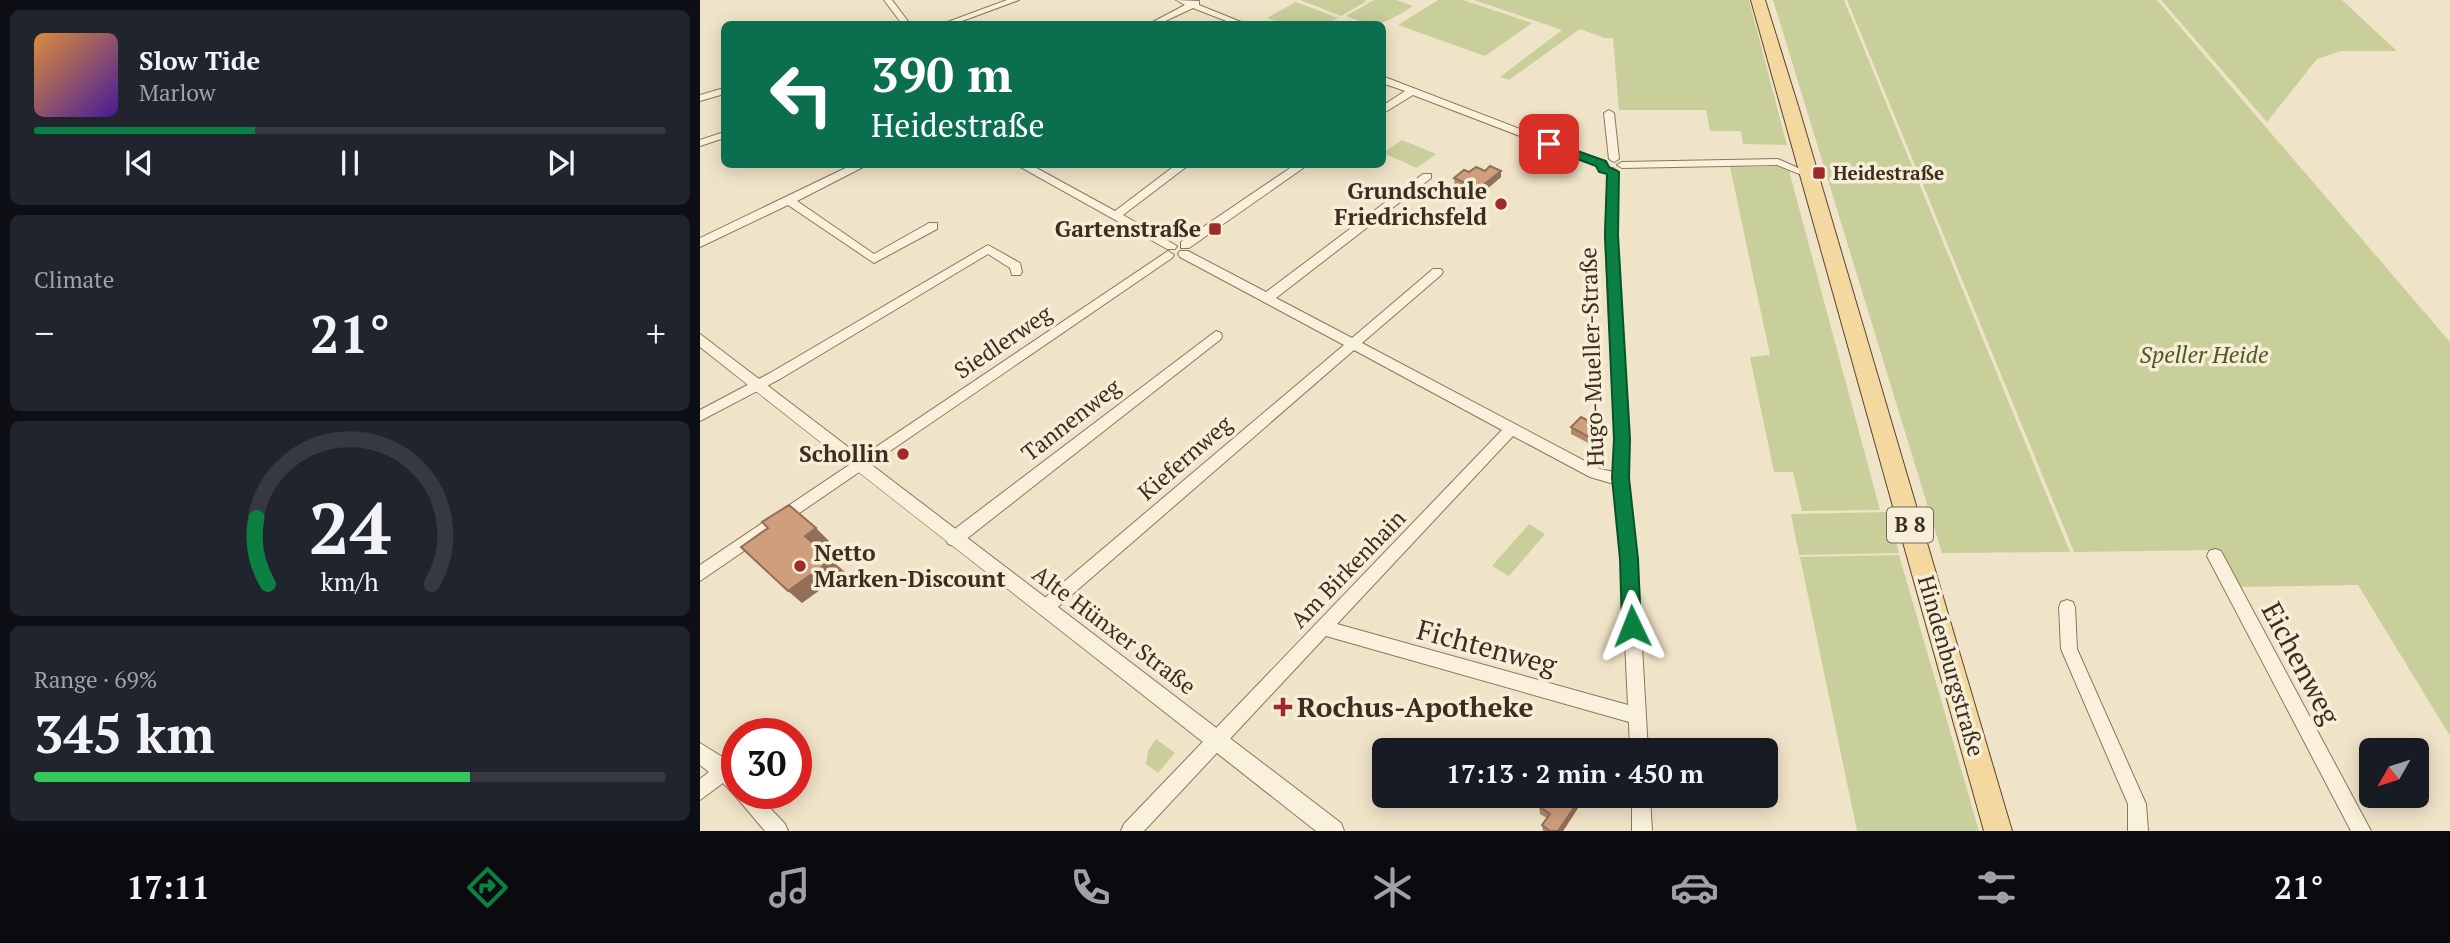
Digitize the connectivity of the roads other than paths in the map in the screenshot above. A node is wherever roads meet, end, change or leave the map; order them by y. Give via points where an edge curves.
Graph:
1 (888, 0) edge
2 (1015, 0) edge
3 (1180, 0) edge
4 (1203, 0) edge
5 (1758, 0) edge
6 (1192, 5) junction
7 (904, 21) edge
8 (956, 21) edge
9 (1159, 21) edge
10 (1233, 21) edge
11 (1386, 81) edge
12 (1412, 91) junction
13 (721, 92) edge
14 (700, 98) edge
15 (1788, 105) junction
16 (1386, 108) edge
17 (1609, 113) dead end
18 (721, 136) edge
19 (700, 143) edge
20 (1796, 151) junction
21 (1777, 162) junction
22 (1613, 165) junction
23 (856, 168) edge
24 (1027, 168) edge
25 (1180, 168) edge
26 (1298, 168) edge
27 (1802, 172) junction
28 (1427, 176) dead end
29 (789, 200) junction
30 (1115, 216) junction
31 (1821, 219) junction
32 (933, 226) dead end
33 (700, 243) edge
34 (1185, 249) junction
35 (1169, 251) junction
36 (1016, 272) dead end
37 (1437, 272) dead end
38 (1267, 298) junction
39 (1216, 336) dead end
40 (700, 339) edge
41 (1353, 343) junction
42 (759, 384) junction
43 (700, 416) edge
44 (1511, 429) junction
45 (861, 464) junction
46 (1621, 478) junction
47 (954, 539) junction
48 (2215, 556) dead end
49 (700, 573) edge
50 (1046, 607) junction
51 (2067, 607) dead end
52 (1323, 628) junction
53 (1638, 716) junction
54 (1639, 738) edge
55 (1216, 739) junction
56 (700, 752) edge
57 (721, 770) edge
58 (721, 782) edge
59 (700, 791) edge
60 (1641, 808) edge
61 (758, 809) edge
62 (778, 831) edge
63 (1131, 831) edge
64 (1333, 831) edge
65 (1642, 831) edge
66 (1998, 831) edge
67 (2138, 831) edge
68 (2361, 831) edge

1 - 7 street
2 - 8 street
3 - 6 street
4 - 6 street
5 - 15 main road, Hindenburgstraße / B 8
6 - 9 street
6 - 10 street
11 - 12 street
12 - 16 street
12 - 22 street
13 - 14 street
15 - 20 main road, Hindenburgstraße / B 8
15 - 31 main road, Hindenburgstraße / B 8
17 - 22 street
18 - 19 street
20 - 21 street via 1788,160
20 - 27 main road, Hindenburgstraße / B 8
21 - 22 street
21 - 27 street
22 - 46 street, Hugo-Mueller-Straße via 1611,235
23 - 29 street
24 - 30 street
25 - 30 street
26 - 34 street
27 - 31 main road, Hindenburgstraße / B 8
28 - 38 street
29 - 32 street via 874,259
29 - 33 street
30 - 35 street
31 - 66 main road, Hindenburgstraße / B 8
34 - 35 street
34 - 38 street
35 - 45 street, Siedlerweg
36 - 42 street via 1016,265 988,249
37 - 41 street
38 - 41 street
39 - 47 street, Tannenweg
40 - 42 street, Alte Hünxer Straße
41 - 44 street
41 - 50 street, Kiefernweg
42 - 43 street
42 - 45 street, Alte Hünxer Straße
44 - 46 street via 1595,473
44 - 52 street, Am Birkenhain
45 - 47 street, Alte Hünxer Straße
45 - 49 street, Siedlerweg
46 - 53 street, Hugo-Mueller-Straße
47 - 50 street, Alte Hünxer Straße
48 - 68 street, Eichenweg
50 - 55 street, Alte Hünxer Straße
51 - 67 street via 2069,649 2137,804
52 - 53 street, Fichtenweg
52 - 55 street, Am Birkenhain
53 - 54 street, Hugo-Mueller-Straße
55 - 63 street, Am Birkenhain
55 - 64 street, Alte Hünxer Straße
56 - 57 street
58 - 59 street
60 - 65 street
61 - 62 street

